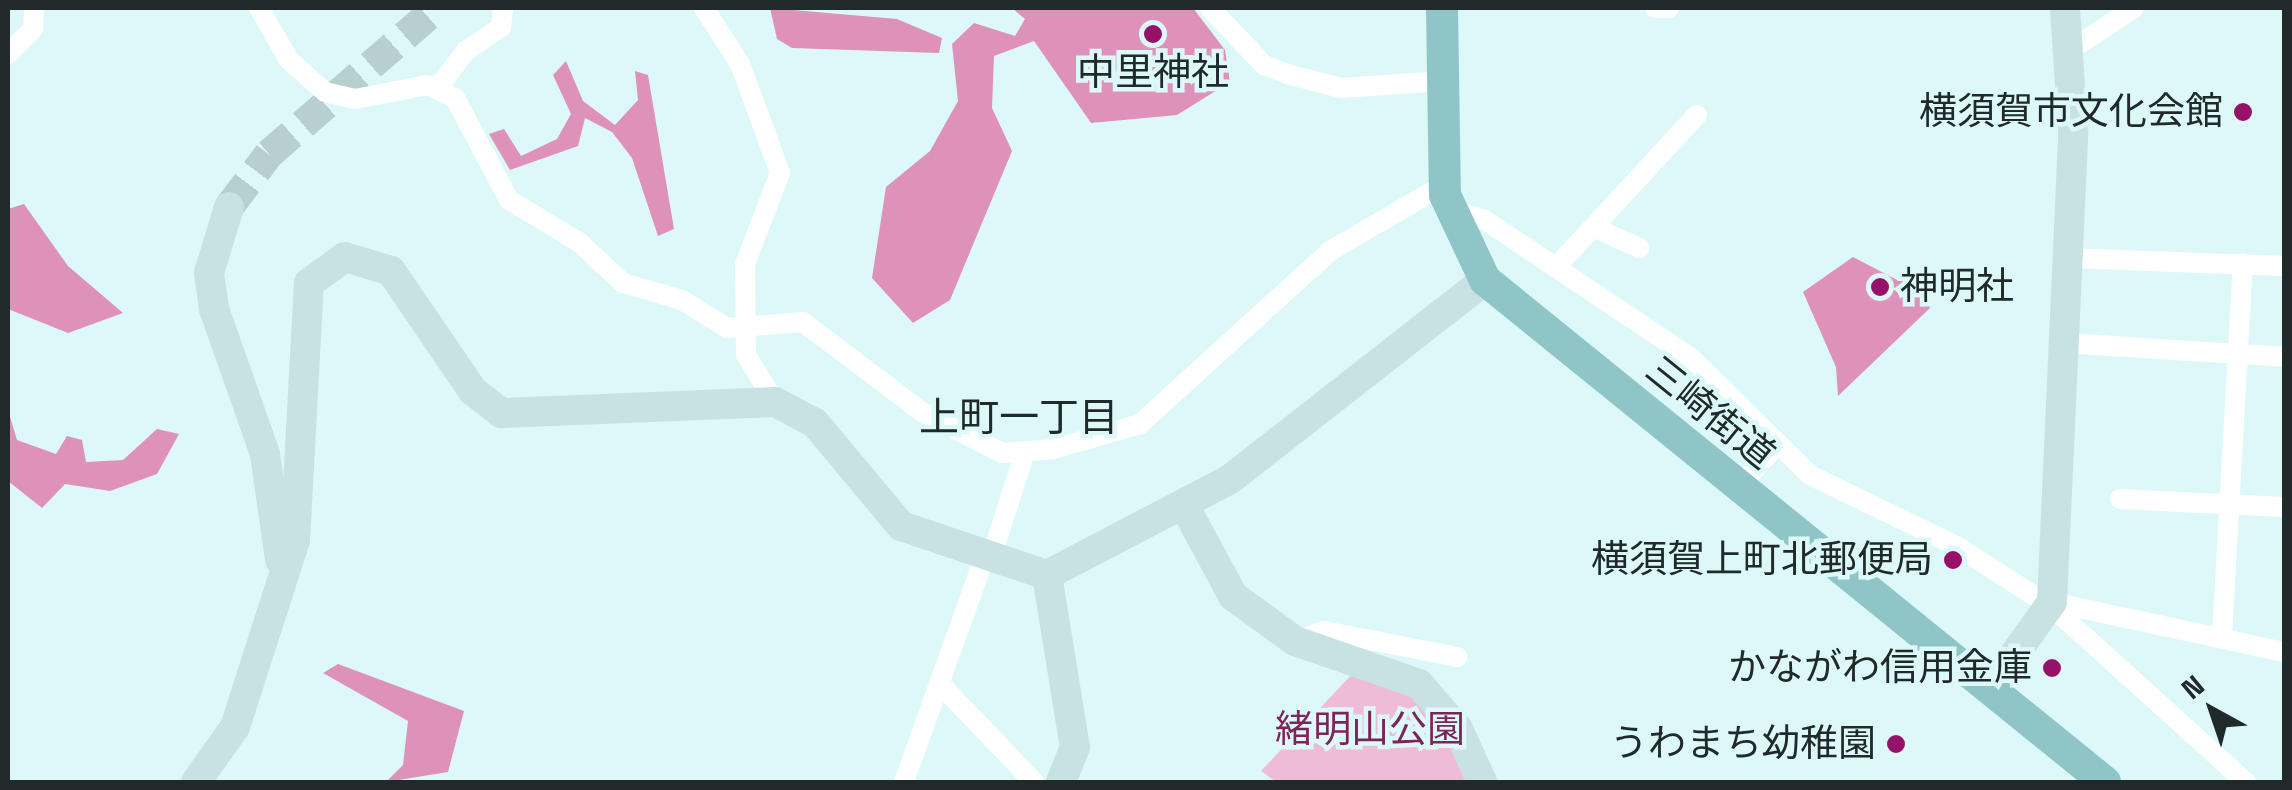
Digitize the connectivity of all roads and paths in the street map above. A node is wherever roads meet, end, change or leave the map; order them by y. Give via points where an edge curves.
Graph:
1 (34, 8) edge
2 (258, 8) edge
3 (502, 8) edge
4 (704, 8) edge
5 (1210, 8) edge
6 (1442, 8) edge
7 (1655, 8) edge
8 (1669, 8) edge
9 (2065, 8) edge
10 (2134, 8) edge
11 (2072, 49) junction
12 (8, 54) edge
13 (1443, 80) junction
14 (438, 87) junction
15 (1697, 115) dead end
16 (1447, 197) junction
17 (230, 207) tunnel mouth
18 (1593, 228) junction
19 (1639, 248) dead end
20 (2068, 258) junction
21 (2243, 264) junction
22 (1557, 266) junction
23 (2284, 266) edge
24 (1484, 280) junction
25 (744, 324) junction
26 (2064, 343) junction
27 (2238, 354) junction
28 (2284, 356) edge
29 (775, 402) junction
30 (1774, 448) junction
31 (1024, 454) junction
32 (1738, 488) junction
33 (2120, 498) dead end
34 (2230, 504) junction
35 (1184, 505) junction
36 (2284, 507) edge
37 (987, 560) junction
38 (1048, 575) junction
39 (282, 586) junction
40 (2052, 605) junction
41 (2222, 638) junction
42 (1295, 641) junction
43 (2284, 652) edge
44 (1458, 657) dead end
45 (941, 685) junction
46 (1992, 686) junction
47 (196, 782) edge
48 (904, 782) edge
49 (1034, 782) edge
50 (1061, 782) edge
51 (1482, 782) edge
52 (2105, 782) edge
53 (2246, 782) edge

1 - 12 street via 34,29
2 - 14 street via 289,60 326,92 354,99
3 - 14 street via 501,27 466,50
4 - 25 street via 740,64 780,174 746,264
5 - 13 street via 1264,65 1287,74 1340,88
6 - 13 main road, 三崎街道
7 - 8 street
9 - 11 street
10 - 11 street
11 - 20 street
13 - 16 main road, 三崎街道
14 - 25 street via 480,134 509,200 579,242 623,283 682,300 727,328
15 - 18 street
16 - 22 street
16 - 24 main road, 三崎街道
16 - 31 street via 1330,251 1140,424
17 - 39 street via 209,273 214,309 265,454
18 - 19 street
18 - 22 street
20 - 21 street
20 - 26 street
21 - 23 street
21 - 27 street
22 - 30 street via 1690,356
24 - 32 main road, 三崎街道
24 - 35 street via 1360,385
25 - 29 street via 746,356
25 - 31 street via 803,322 922,412 971,440
26 - 27 street
26 - 40 street
27 - 28 street
27 - 34 street
29 - 37 street via 815,423 901,526
29 - 39 street via 502,413 473,392 391,271 360,258 330,261 309,283 304,506
30 - 32 street
30 - 40 street
31 - 37 street
32 - 46 main road, 三崎街道
33 - 34 street
34 - 36 street
34 - 41 street
35 - 38 street
35 - 42 street via 1233,596
37 - 38 street
37 - 45 street
38 - 50 street via 1075,747
39 - 47 street via 235,728
40 - 41 street
40 - 46 street
40 - 53 street
41 - 43 street
42 - 44 street via 1324,631
42 - 51 street via 1418,684 1458,728
45 - 48 street
45 - 49 street
46 - 52 main road, 三崎街道

